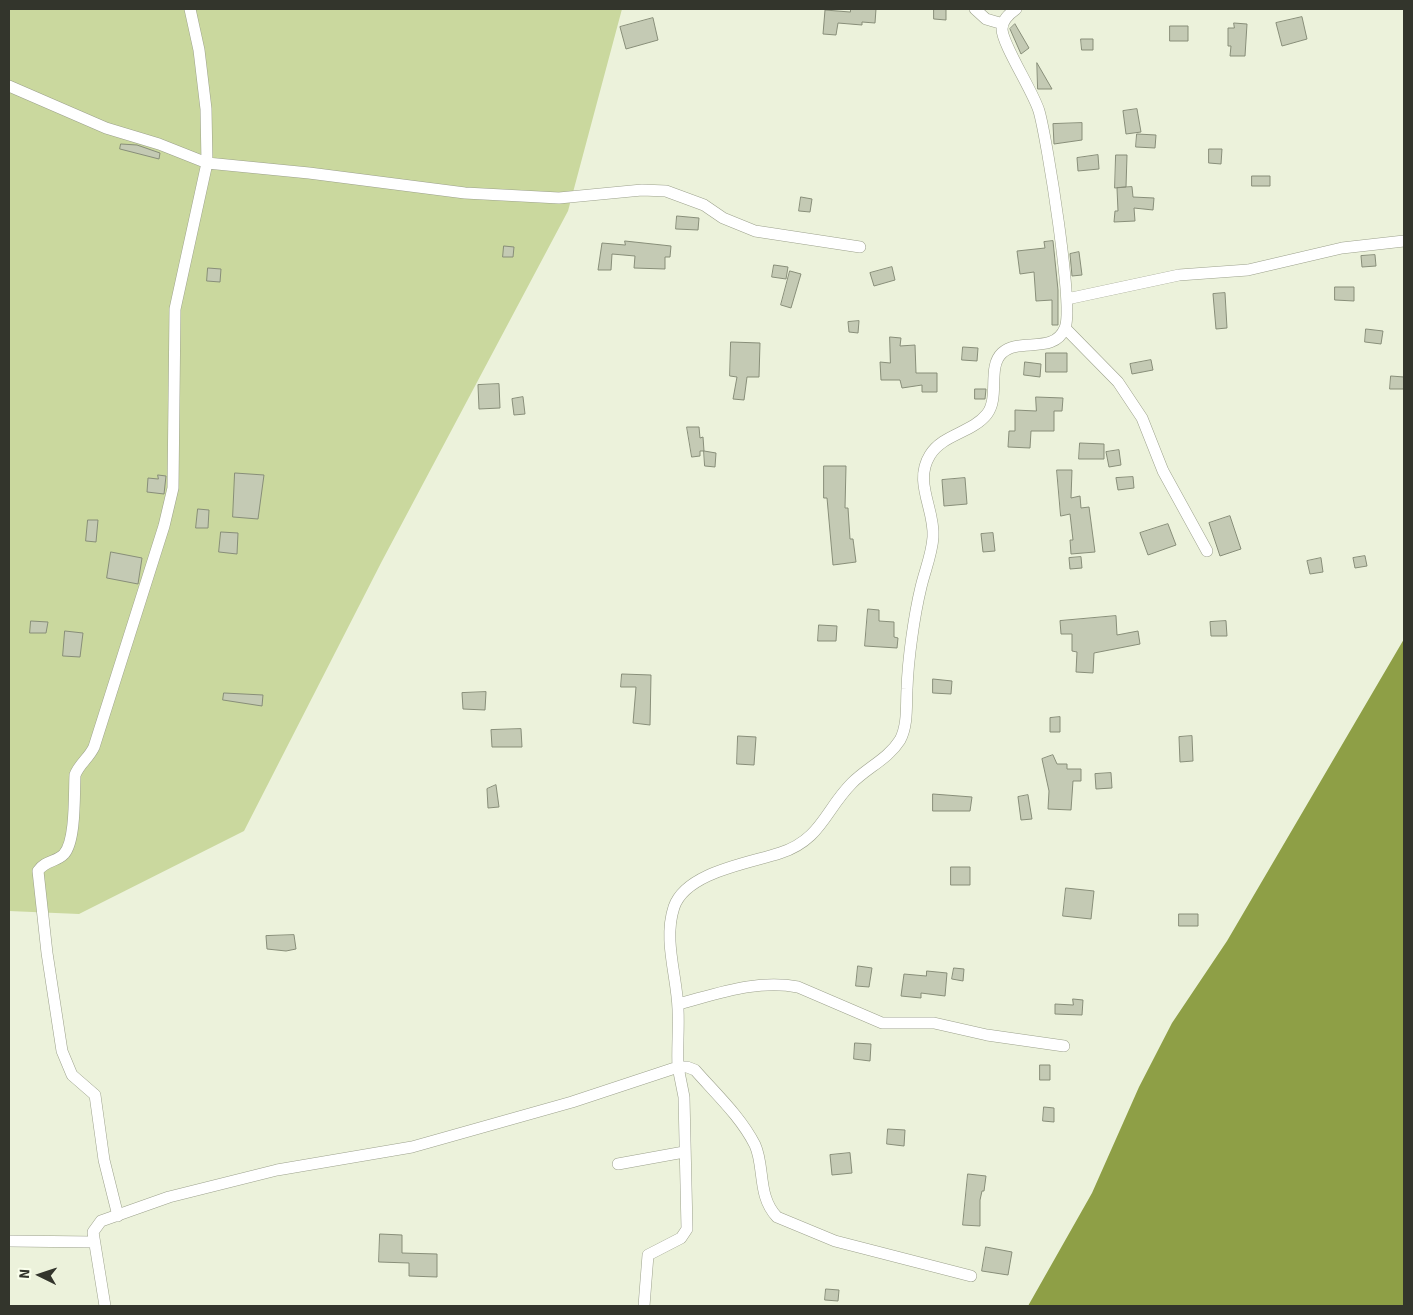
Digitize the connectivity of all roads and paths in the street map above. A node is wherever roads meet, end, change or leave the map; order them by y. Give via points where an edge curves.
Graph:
1 (190, 9) edge
2 (975, 9) edge
3 (1016, 9) edge
4 (1003, 24) junction
5 (9, 86) edge
6 (207, 163) junction
7 (1404, 241) edge
8 (860, 247) dead end
9 (1066, 299) junction
10 (1065, 328) junction
11 (1207, 551) dead end
12 (678, 1004) junction
13 (1064, 1046) dead end
14 (678, 1067) junction
15 (684, 1152) junction
16 (618, 1164) dead end
17 (118, 1216) junction
18 (9, 1241) edge
19 (94, 1242) junction
20 (971, 1276) dead end
21 (105, 1306) edge
22 (644, 1306) edge

1 - 6 street via 206,109
2 - 4 street via 986,19
3 - 4 street
4 - 9 street via 1004,39 1028,83 1039,112 1053,185
5 - 6 street via 106,128
6 - 8 street via 465,193 559,198 642,190 666,191 704,205 723,218 755,231
6 - 17 street via 175,309 173,488 164,526 94,747 75,776 70,841 64,854 42,865 38,871 62,1051 72,1075 95,1095 104,1160
7 - 9 street via 1342,248 1248,270 1179,275
9 - 10 street
10 - 11 street via 1118,382 1142,418 1163,471
10 - 12 street via 1057,339 1050,342 1012,347 1000,354 995,366 994,394 989,411 981,420 946,440 930,454 924,470 924,493 931,514 933,536 918,603 902,736 893,750 854,781 834,802 820,828 802,843 709,876 681,894 674,907 670,949
12 - 13 street via 746,986 783,984 798,986 882,1022 934,1023 987,1035
12 - 14 street
14 - 15 street via 684,1097
14 - 17 street via 572,1102 412,1147 278,1170 169,1197
14 - 20 street via 695,1070 738,1119 756,1146 764,1192 771,1211 777,1217 835,1241
15 - 16 street
15 - 22 street via 687,1230 681,1238 648,1255
17 - 19 street via 101,1221 95,1227
18 - 19 street
19 - 21 street

